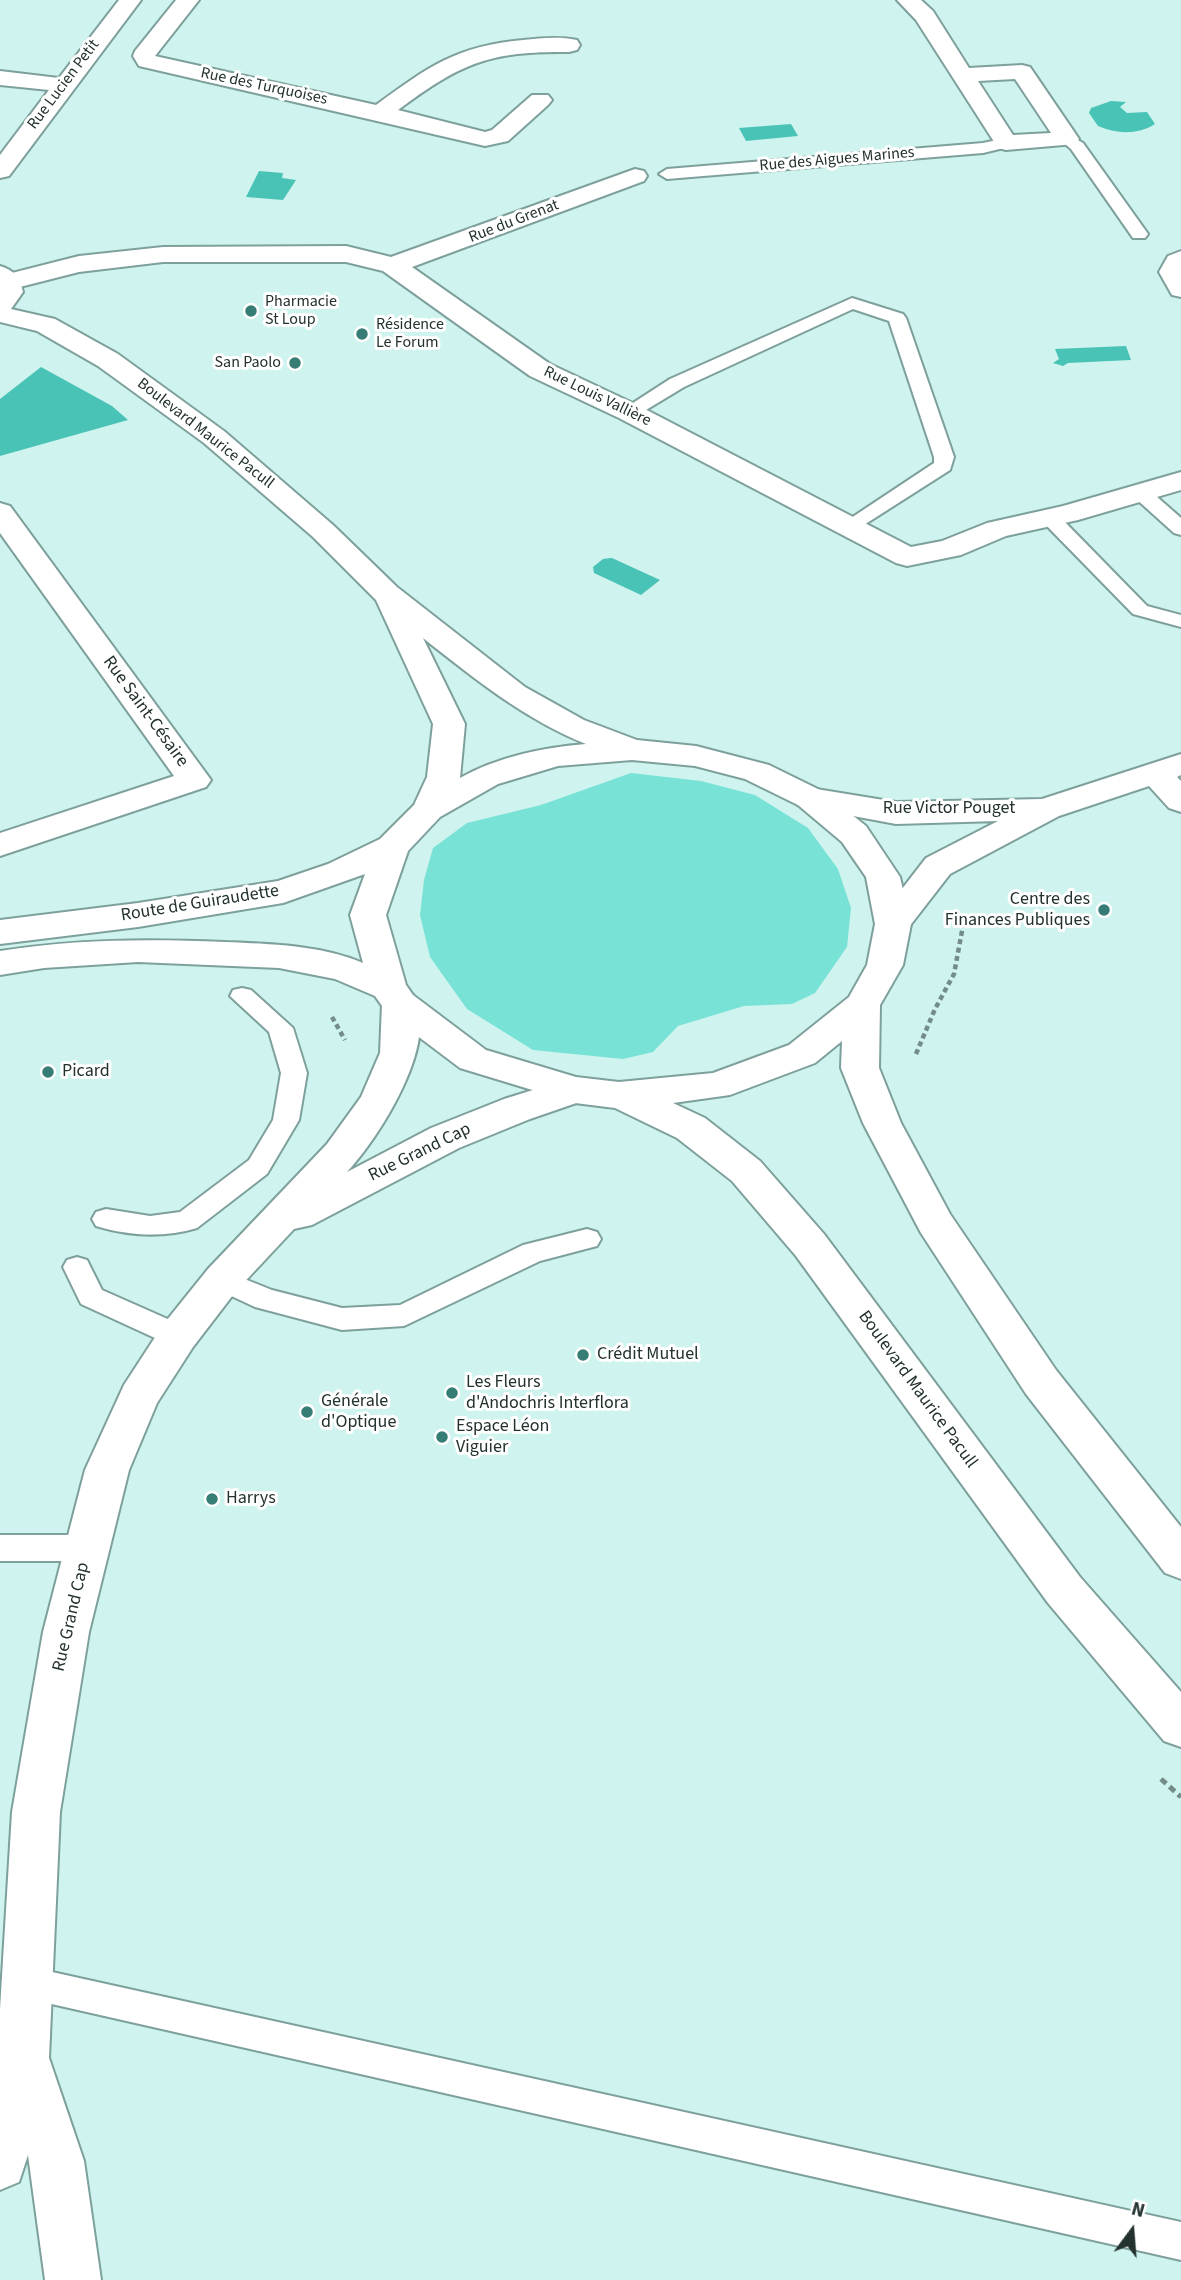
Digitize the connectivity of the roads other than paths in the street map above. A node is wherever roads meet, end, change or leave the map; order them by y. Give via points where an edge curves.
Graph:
1 (130, 0) edge
2 (188, 0) edge
3 (908, 0) edge
4 (569, 46) dead end
5 (964, 75) junction
6 (0, 78) edge
7 (64, 85) junction
8 (540, 100) dead end
9 (380, 113) junction
10 (1067, 139) junction
11 (1006, 142) junction
12 (0, 171) edge
13 (667, 174) dead end
14 (635, 176) dead end
15 (1139, 234) dead end
16 (392, 265) junction
17 (3, 288) edge
18 (0, 314) edge
19 (629, 412) junction
20 (1181, 481) edge
21 (1141, 493) junction
22 (0, 512) edge
23 (1050, 517) junction
24 (849, 526) junction
25 (1181, 529) edge
26 (386, 593) junction
27 (1181, 621) edge
28 (632, 750) junction
29 (1168, 768) edge
30 (810, 798) junction
31 (1181, 801) edge
32 (1047, 809) junction
33 (428, 810) junction
34 (0, 845) edge
35 (392, 847) junction
36 (893, 924) junction
37 (0, 932) edge
38 (0, 964) edge
39 (242, 996) dead end
40 (394, 996) junction
41 (862, 1005) junction
42 (575, 1090) junction
43 (619, 1095) junction
44 (106, 1219) dead end
45 (272, 1229) junction
46 (587, 1240) dead end
47 (77, 1266) dead end
48 (222, 1280) junction
49 (177, 1336) junction
50 (0, 1548) edge
51 (88, 1548) junction
52 (1181, 1560) edge
53 (1181, 1726) edge
54 (25, 1982) junction
55 (23, 2058) junction
56 (0, 2163) edge
57 (1181, 2241) edge
58 (72, 2280) edge

1 - 7 street, Rue Lucien Petit
2 - 9 street, Rue des Turquoises via 146,51 148,61
3 - 5 street via 925,16
4 - 9 street via 485,53 459,60
5 - 10 street via 1022,72
5 - 11 street
6 - 7 street
7 - 12 street, Rue Lucien Petit
8 - 9 street, Rue des Turquoises via 500,136 485,139
10 - 11 street, Rue des Aigues Marines
10 - 15 lane via 1077,146
11 - 13 lane, Rue des Aigues Marines via 983,148
14 - 16 street, Rue du Grenat
16 - 17 street, Rue Louis Vallière via 346,254 144,257 70,266
16 - 19 street, Rue Louis Vallière via 540,370
18 - 26 street, Boulevard Maurice Pacull via 46,325 108,360 214,437 323,531
19 - 24 street, Rue Louis Vallière
19 - 24 lane via 677,383 852,303 897,318 944,457 943,466
20 - 21 street, Rue Louis Vallière
21 - 23 street, Rue Louis Vallière
21 - 25 lane
22 - 34 street, Rue Saint-Césaire via 194,780
23 - 24 street, Rue Louis Vallière via 997,529 950,549 907,557
23 - 27 lane via 1140,610
26 - 28 street, Boulevard Maurice Pacull via 523,700 573,727
26 - 33 street, Boulevard Maurice Pacull via 449,724 444,777
28 - 30 street via 696,756 757,772
28 - 33 street via 556,756 498,773
29 - 31 street
29 - 32 street, Rue Victor Pouget
30 - 32 street, Rue Victor Pouget via 896,813
30 - 36 street via 854,834 883,877
32 - 36 street, Rue Victor Pouget via 938,866
33 - 35 street
35 - 37 street, Route de Guiraudette via 283,892
35 - 40 street, Rue Grand Cap via 368,915
36 - 41 street via 885,965
38 - 40 street, Route de Guiraudette via 44,956 138,950 279,956 343,968
39 - 44 lane via 281,1028 294,1073 286,1120 258,1167 187,1221 150,1226
40 - 42 street, Route de Guiraudette via 473,1059
40 - 45 street, Rue Grand Cap via 399,1053 378,1101 341,1154
41 - 43 street via 802,1054 717,1086
41 - 52 street via 860,1068 935,1223 1041,1381
42 - 43 street
42 - 45 street, Rue Grand Cap via 445,1138
43 - 53 street, Boulevard Maurice Pacull via 691,1128 746,1171 810,1245 1064,1590
45 - 48 street, Rue Grand Cap
46 - 48 lane via 533,1252 404,1315 342,1319 265,1299
47 - 49 lane via 91,1297
48 - 49 street, Rue Grand Cap
49 - 51 street, Rue Grand Cap via 139,1396 107,1470
50 - 51 lane
51 - 54 street, Rue Grand Cap via 66,1632 36,1811
54 - 55 street, Rue Grand Cap
54 - 57 lane
55 - 56 street, Rue Grand Cap
55 - 58 street, Rue Grand Cap via 57,2161

